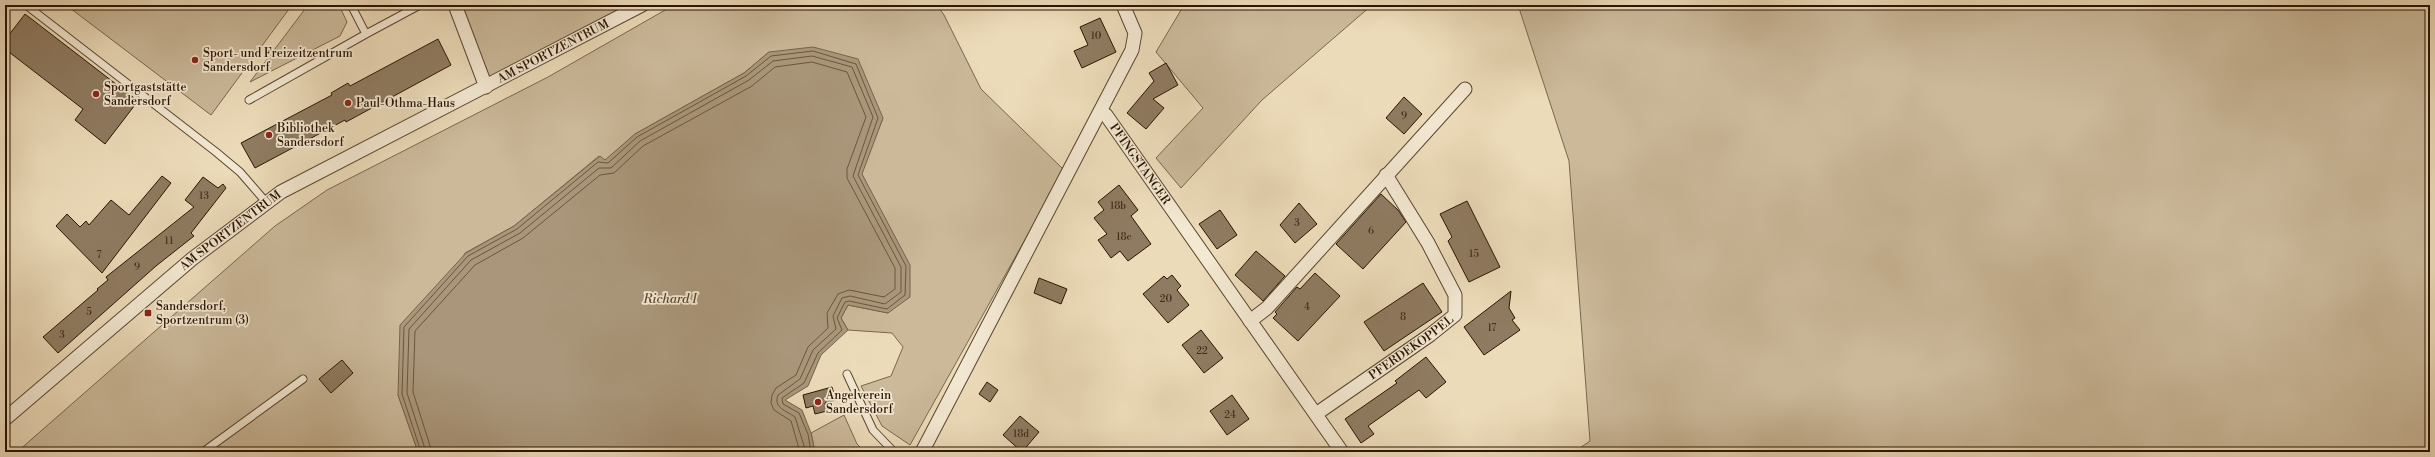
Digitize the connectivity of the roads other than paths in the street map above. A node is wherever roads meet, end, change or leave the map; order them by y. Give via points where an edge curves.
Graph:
1 (26, 5) edge
2 (351, 5) edge
3 (420, 5) edge
4 (455, 5) edge
5 (642, 5) edge
6 (1123, 5) edge
7 (366, 34) junction
8 (486, 87) junction
9 (1465, 89) dead end
10 (248, 100) dead end
11 (1101, 113) junction
12 (1386, 175) junction
13 (266, 202) junction
14 (1250, 321) junction
15 (847, 374) dead end
16 (303, 379) dead end
17 (1316, 414) junction
18 (5, 418) edge
19 (203, 452) edge
20 (894, 452) edge
21 (922, 452) edge
22 (1342, 452) edge

1 - 13 lane via 216,152 240,172
2 - 7 lane
3 - 7 lane
4 - 8 street, AM SPORTZENTRUM
5 - 8 street, AM SPORTZENTRUM
6 - 11 street via 1135,33 1135,41
7 - 10 lane
8 - 13 street, AM SPORTZENTRUM via 297,182
9 - 12 street
11 - 14 street, PFINGSTANGER via 1113,124
11 - 21 street, PFINGSTANGER via 1034,234 965,373
12 - 14 street via 1267,308
12 - 17 street, PFERDEKOPPEL via 1428,243 1455,295 1455,315
13 - 18 street, AM SPORTZENTRUM via 192,259
14 - 17 street, PFINGSTANGER
15 - 20 lane via 873,430
16 - 19 lane
17 - 22 street, PFINGSTANGER

